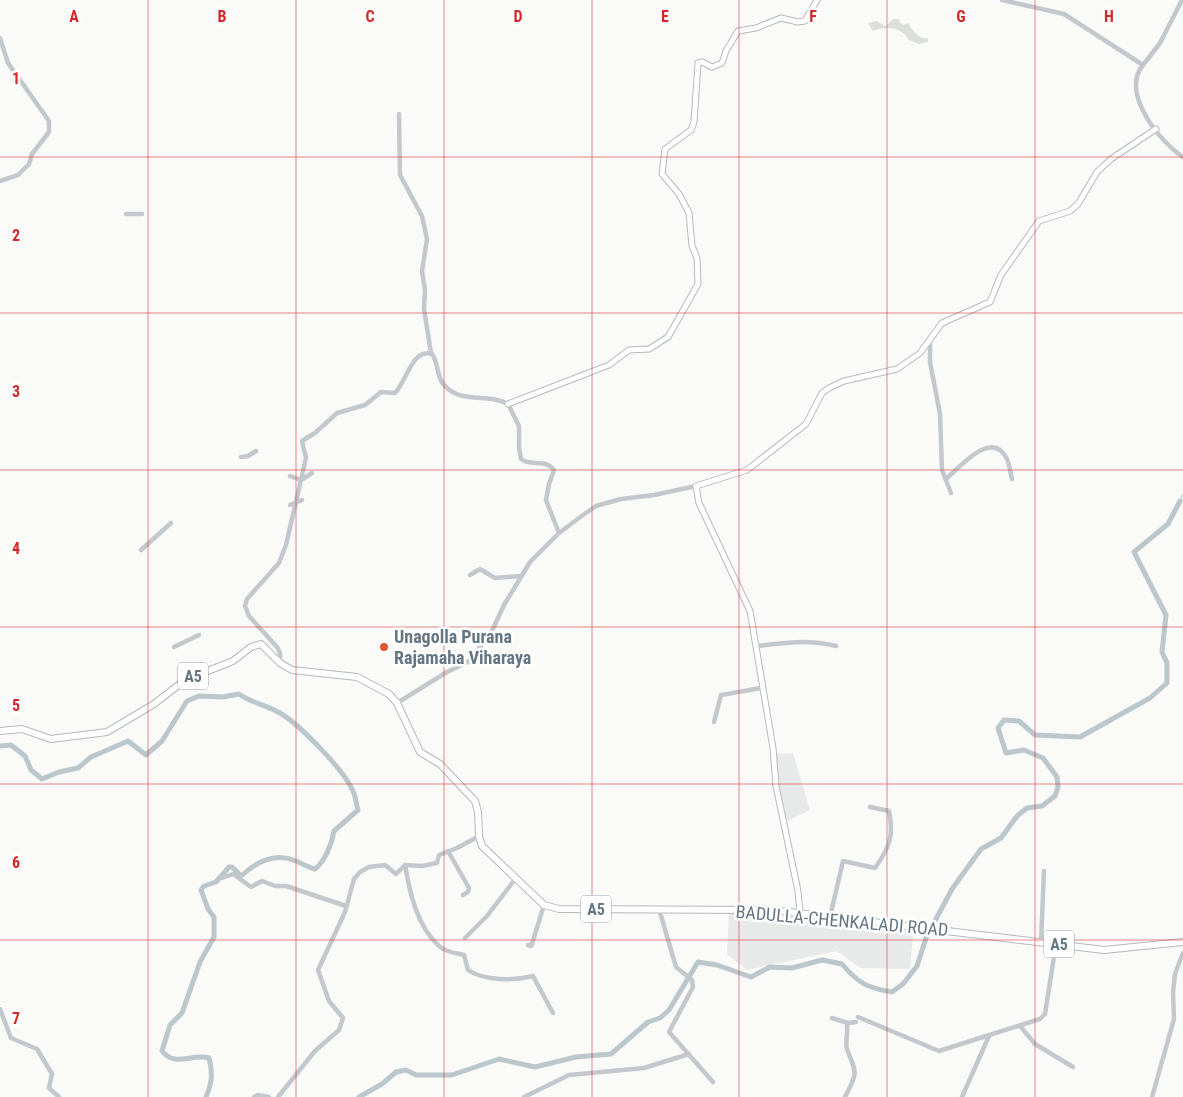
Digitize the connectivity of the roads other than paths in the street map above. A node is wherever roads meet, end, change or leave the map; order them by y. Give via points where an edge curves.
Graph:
1 (817, 0) edge
2 (1002, 0) edge
3 (1182, 0) edge
4 (0, 38) edge
5 (1143, 65) junction
6 (399, 114) dead end
7 (1156, 129) junction
8 (1183, 157) edge
9 (0, 181) edge
10 (126, 214) dead end
11 (142, 214) dead end
12 (930, 338) junction
13 (431, 353) junction
14 (508, 404) junction
15 (256, 451) dead end
16 (241, 456) dead end
17 (312, 473) dead end
18 (290, 476) dead end
19 (946, 479) junction
20 (1012, 479) dead end
21 (301, 480) junction
22 (696, 486) junction
23 (951, 493) dead end
24 (302, 500) dead end
25 (292, 504) junction
26 (171, 523) dead end
27 (559, 533) junction
28 (141, 550) dead end
29 (470, 575) dead end
30 (521, 576) junction
31 (199, 635) dead end
32 (756, 646) junction
33 (836, 646) dead end
34 (174, 647) dead end
35 (280, 663) junction
36 (761, 688) junction
37 (397, 703) junction
38 (714, 722) dead end
39 (0, 731) edge
40 (870, 807) dead end
41 (479, 836) junction
42 (448, 851) junction
43 (405, 865) junction
44 (1044, 870) dead end
45 (222, 878) dead end
46 (516, 878) junction
47 (463, 895) dead end
48 (544, 905) junction
49 (346, 906) junction
50 (659, 909) junction
51 (800, 913) junction
52 (830, 917) junction
53 (465, 938) dead end
54 (1041, 942) junction
55 (1183, 942) edge
56 (1056, 944) junction
57 (528, 945) dead end
58 (1183, 954) edge
59 (0, 1009) edge
60 (553, 1013) dead end
61 (832, 1018) dead end
62 (848, 1023) junction
63 (1020, 1026) junction
64 (989, 1036) junction
65 (689, 1054) junction
66 (1073, 1067) dead end
67 (713, 1082) dead end
68 (58, 1097) edge
69 (254, 1097) edge
70 (269, 1097) edge
71 (278, 1097) edge
72 (524, 1097) edge
73 (846, 1097) edge
74 (962, 1097) edge
75 (1152, 1097) edge

1 - 14 main road via 805,21 781,18 738,31 722,63 712,67 702,62 698,64 694,122 691,130 665,149 662,174 679,194 689,213 698,284 668,337 649,349 629,350 609,365
2 - 5 street via 1064,14
3 - 5 street via 1160,43
4 - 9 street via 8,63 49,121 49,132 32,154 29,164 18,175
5 - 7 street via 1135,84 1145,115
6 - 13 street via 400,175 422,216 427,239 422,272
7 - 8 street via 1170,148
7 - 12 main road via 1097,172 1078,204 1039,221 1001,275 990,302 942,323
10 - 11 street
12 - 19 street via 930,362 940,414 942,470
12 - 22 main road via 920,353 897,369 844,382 822,393 806,424 747,470
13 - 14 street via 440,381 447,389
13 - 21 street via 418,356 395,393 381,392 365,405 337,413 302,441 306,453
14 - 27 street via 519,426 521,459 545,464 554,470 546,500
15 - 16 street
17 - 21 street
18 - 21 street
19 - 20 street via 984,448 998,450 1007,459
19 - 23 street
21 - 25 street
22 - 27 street via 603,504
22 - 32 main road via 699,503 734,582 745,598
24 - 25 street
25 - 35 street via 286,545 279,563 247,599 245,606 249,616 277,647
26 - 28 street
27 - 30 street via 530,562
29 - 30 street via 480,569 494,578
30 - 37 street via 491,633 468,662
31 - 34 street
32 - 33 street via 796,641
32 - 36 main road
35 - 37 highway, A5 via 301,673 357,678 387,692
35 - 39 highway, A5 via 266,647 256,644 233,661 185,680 154,704 107,732 51,739 22,729
36 - 38 street via 721,695
36 - 51 main road
37 - 41 highway, A5 via 420,752 440,764 474,801
40 - 52 street via 889,811 890,844 875,868 843,860
41 - 42 street
41 - 46 highway via 482,846
42 - 43 street via 439,855 437,863
42 - 47 street via 469,888
43 - 49 street via 396,874 385,865 360,872 354,879
43 - 60 street via 415,909 438,946 464,955 468,970 475,975 520,980 533,976
44 - 54 street
45 - 49 street via 233,874 250,887 262,881
46 - 48 highway
46 - 53 street via 487,916
48 - 50 highway, BADULLA-CHENKALADI ROAD / A5 via 559,909
48 - 57 street via 532,945
49 - 71 street via 318,970 326,996 343,1018 343,1023
50 - 51 highway, BADULLA-CHENKALADI ROAD / A5
50 - 65 street via 676,967 692,980 693,987 669,1030
51 - 52 highway, BADULLA-CHENKALADI ROAD / A5
52 - 54 highway, BADULLA-CHENKALADI ROAD / A5
54 - 56 highway, BADULLA-CHENKALADI ROAD / A5
55 - 56 highway, BADULLA-CHENKALADI ROAD / A5 via 1104,950
56 - 63 street via 1045,1014
58 - 75 street via 1172,992 1174,1019
59 - 68 street via 11,1038 31,1045 46,1062 52,1074 49,1088
61 - 62 street
62 - 64 street via 857,1020 939,1051
62 - 73 street via 846,1048 854,1061 856,1075
63 - 64 street
63 - 66 street via 1035,1044
64 - 74 street
65 - 67 street
65 - 72 street via 644,1068 569,1075
69 - 70 street

